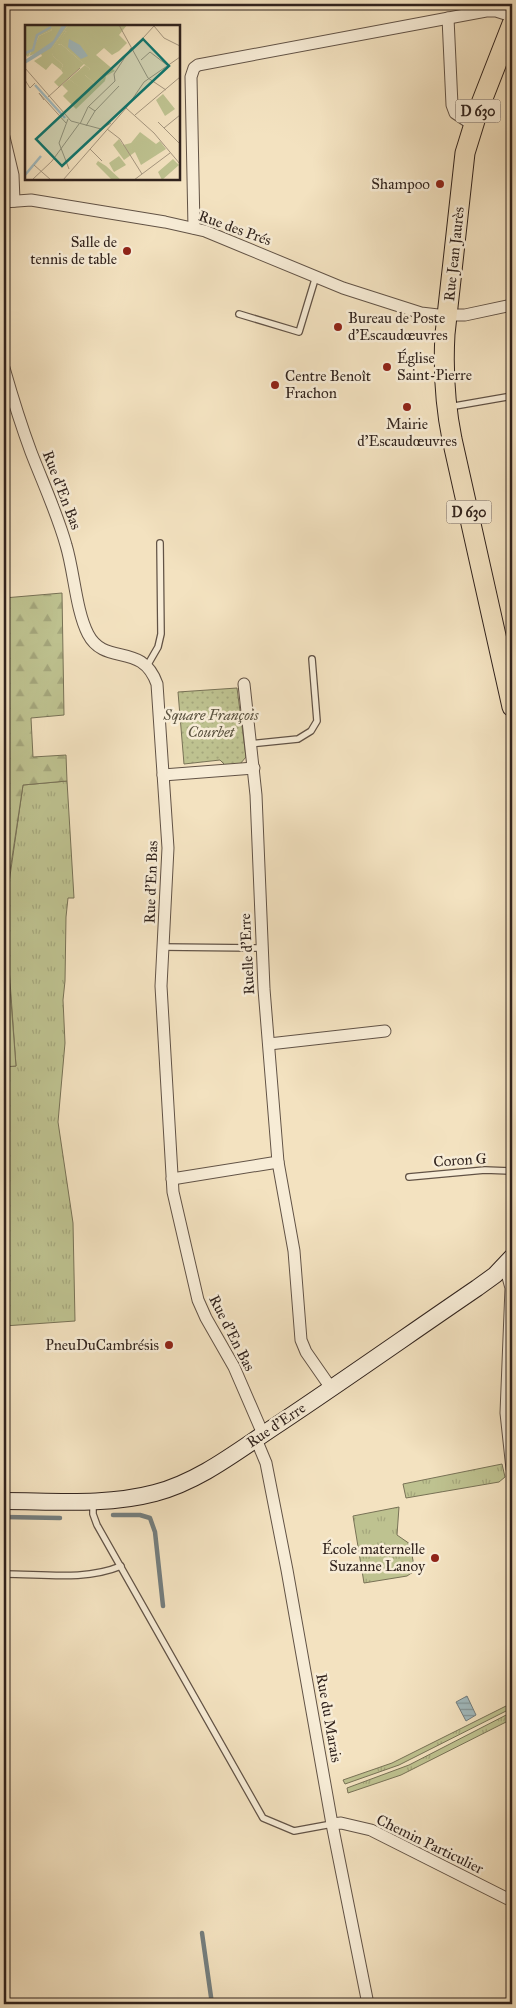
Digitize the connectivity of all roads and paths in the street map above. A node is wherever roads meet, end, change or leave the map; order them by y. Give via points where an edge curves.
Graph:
1 (512, 16) edge
2 (448, 18) junction
3 (512, 24) edge
4 (473, 125) junction
5 (4, 137) edge
6 (9, 201) edge
7 (194, 228) junction
8 (316, 276) junction
9 (512, 305) edge
10 (239, 314) dead end
11 (447, 316) junction
12 (4, 368) edge
13 (512, 396) edge
14 (447, 408) junction
15 (160, 543) dead end
16 (312, 659) dead end
17 (147, 666) junction
18 (244, 684) dead end
19 (512, 706) edge
20 (250, 744) junction
21 (254, 768) junction
22 (163, 775) junction
23 (162, 947) junction
24 (261, 948) junction
25 (385, 1030) dead end
26 (269, 1044) junction
27 (278, 1162) junction
28 (512, 1171) edge
29 (409, 1177) dead end
30 (172, 1179) junction
31 (507, 1263) edge
32 (331, 1388) junction
33 (259, 1436) junction
34 (512, 1469) edge
35 (4, 1501) edge
36 (94, 1501) junction
37 (121, 1566) junction
38 (4, 1574) edge
39 (332, 1824) junction
40 (512, 1901) edge
41 (368, 2004) edge

1 - 2 street via 490,11
2 - 4 street via 452,105 455,113
2 - 7 street via 194,68 191,77
3 - 4 main road, Rue Jean Jaurès / D 630
4 - 11 main road, Rue Jean Jaurès / D 630 via 461,179
5 - 6 street via 13,175
6 - 7 street, Rue des Prés via 30,200
7 - 8 street, Rue des Prés
8 - 10 lane via 299,332
8 - 11 street, Rue des Prés via 420,313
9 - 11 street, Rue des Prés via 474,314
11 - 14 main road, Rue Jean Jaurès / D 630 via 444,358
12 - 17 street, Rue d'En Bas via 25,436 67,546 88,634 103,650 136,658
13 - 14 lane
14 - 19 main road, Rue Jean Jaurès / D 630
15 - 17 lane via 161,634
16 - 20 lane via 317,721 312,731 298,739
17 - 22 street, Rue d'En Bas via 157,684
18 - 20 street, Ruelle d'Erre
20 - 21 street, Ruelle d'Erre
21 - 22 street
21 - 24 street, Ruelle d'Erre
22 - 23 street, Rue d'En Bas via 168,848
23 - 24 lane
23 - 30 street, Rue d'En Bas
24 - 26 street, Ruelle d'Erre
25 - 26 street
26 - 27 street, Ruelle d'Erre
27 - 30 street
27 - 32 street, Ruelle d'Erre via 294,1251 301,1340
28 - 29 lane, Coron G via 485,1170
30 - 33 street, Rue d'En Bas via 198,1300 234,1367
31 - 32 street, Rue d'Erre via 477,1288
31 - 34 street via 511,1288 506,1412
32 - 33 street, Rue d'Erre
33 - 36 street, Rue d'Erre via 206,1471 174,1487 145,1496
33 - 39 street, Rue du Marais via 287,1570
35 - 36 street, Rue d'Erre
36 - 37 lane via 94,1519
37 - 38 lane via 91,1575
37 - 39 lane via 263,1818 294,1831
39 - 40 street, Chemin Particulier via 370,1830
39 - 41 street, Rue du Marais

